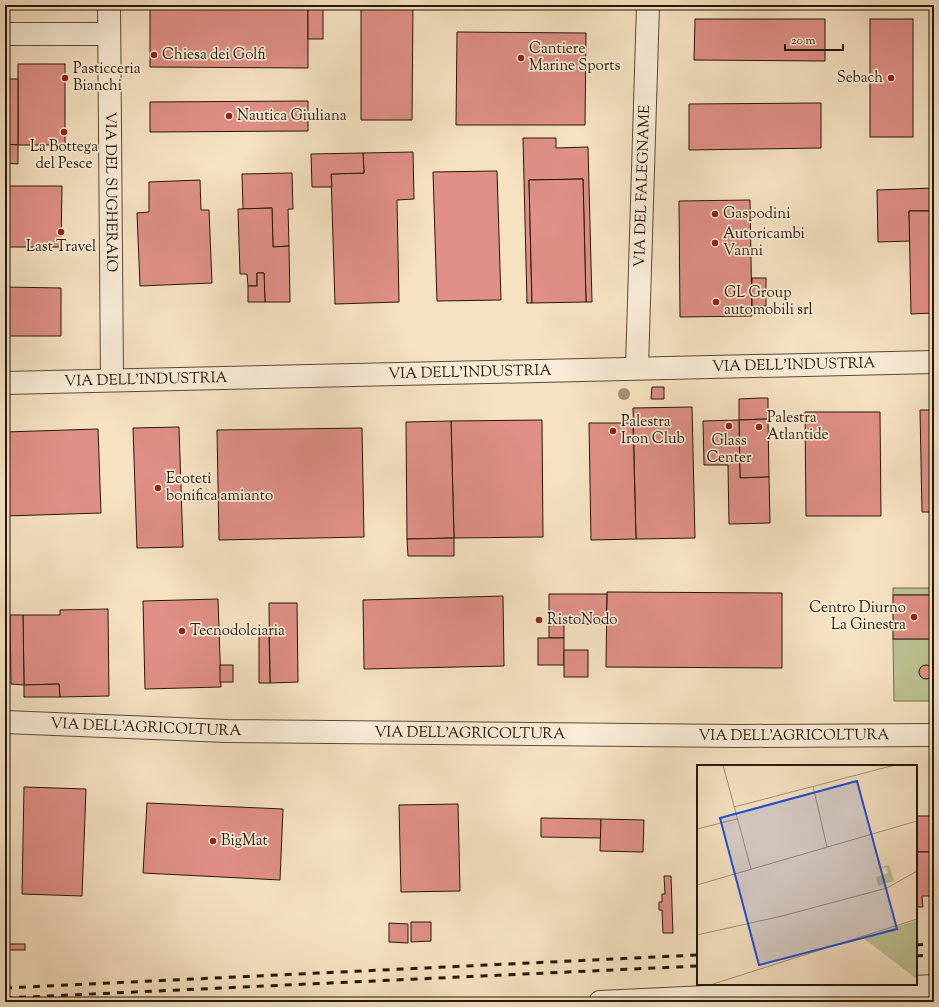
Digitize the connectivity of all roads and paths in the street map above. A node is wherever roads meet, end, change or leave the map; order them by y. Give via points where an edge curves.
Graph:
1 (109, 5) edge
2 (648, 5) edge
3 (5, 34) edge
4 (109, 34) junction
5 (934, 362) edge
6 (636, 367) junction
7 (112, 380) junction
8 (5, 383) edge
9 (5, 722) edge
10 (934, 735) edge
11 (934, 986) edge
12 (600, 1002) edge

1 - 4 street, VIA DEL SUGHERAIO
2 - 6 street, VIA DEL FALEGNAME
3 - 4 street
4 - 7 street, VIA DEL SUGHERAIO
5 - 6 street, VIA DELL'INDUSTRIA
6 - 7 street, VIA DELL'INDUSTRIA
7 - 8 street, VIA DELL'INDUSTRIA
9 - 10 street, VIA DELL'AGRICOLTURA via 227,731 738,736
11 - 12 street

